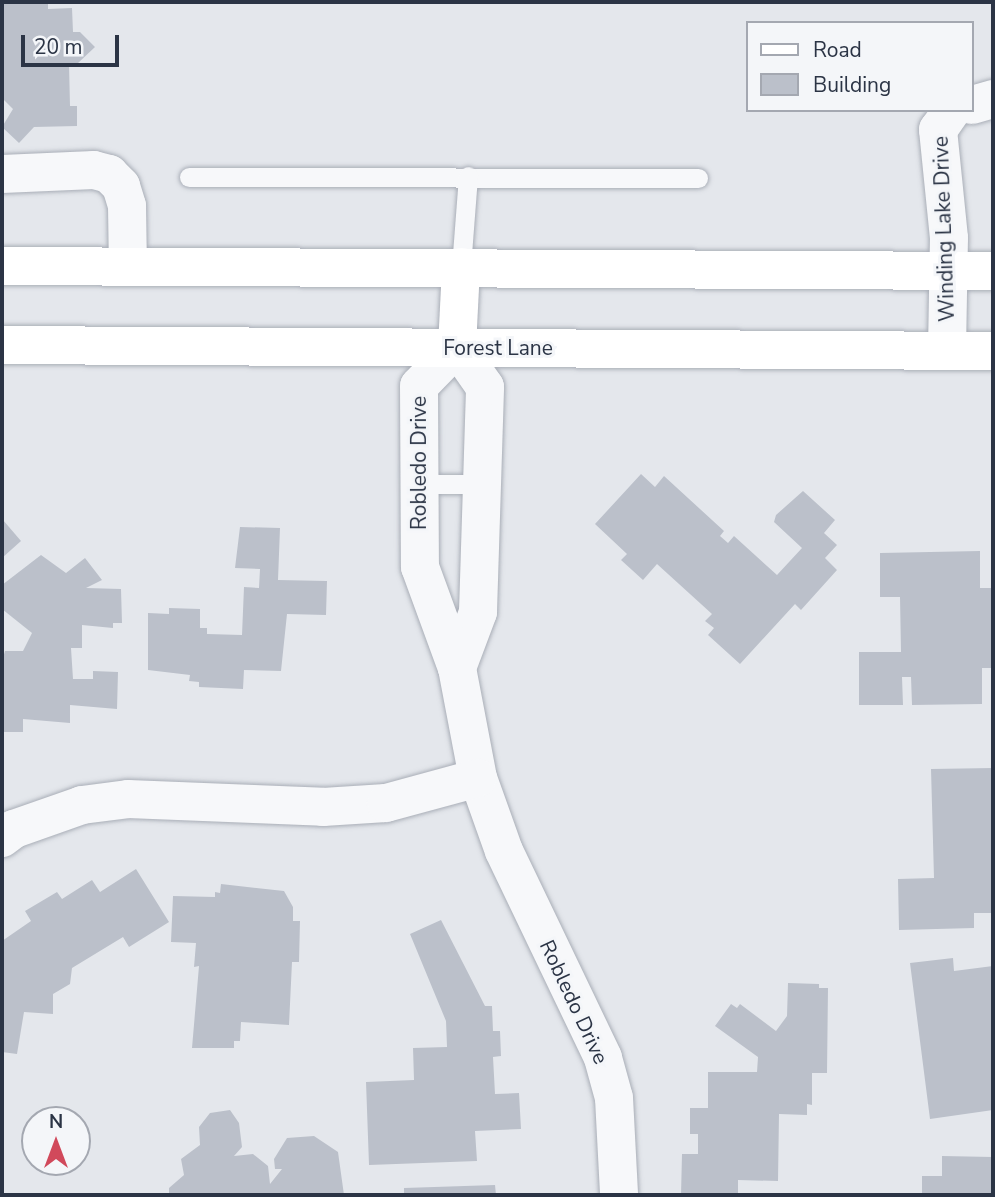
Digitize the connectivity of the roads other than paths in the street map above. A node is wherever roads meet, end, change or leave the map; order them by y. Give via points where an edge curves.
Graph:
1 (993, 99) edge
2 (974, 104) edge
3 (951, 112) edge
4 (2, 174) edge
5 (468, 176) junction
6 (190, 177) dead end
7 (698, 178) dead end
8 (2, 266) edge
9 (128, 267) junction
10 (461, 267) junction
11 (950, 271) junction
12 (993, 271) edge
13 (2, 345) edge
14 (457, 347) junction
15 (947, 351) junction
16 (993, 351) edge
17 (420, 484) junction
18 (482, 484) junction
19 (457, 668) junction
20 (478, 778) junction
21 (2, 838) edge
22 (619, 1195) edge

1 - 2 street
3 - 11 street, Winding Lake Drive via 938,130
4 - 9 street via 94,170 109,174 121,186 128,206
5 - 6 lane
5 - 7 lane
5 - 10 lane
8 - 9 main road
9 - 10 main road
10 - 11 main road
10 - 14 main road
11 - 12 main road
11 - 15 street, Winding Lake Drive
13 - 14 main road, Forest Lane
14 - 15 main road, Forest Lane
14 - 17 street, Robledo Drive via 419,386
14 - 18 street via 485,387
15 - 16 main road, Forest Lane
17 - 18 lane
17 - 19 street, Robledo Drive via 420,567
18 - 19 street via 478,612
19 - 20 street, Robledo Drive
20 - 21 street via 418,796 357,805 128,799 69,809
20 - 22 street, Robledo Drive via 530,912 603,1058 614,1098

